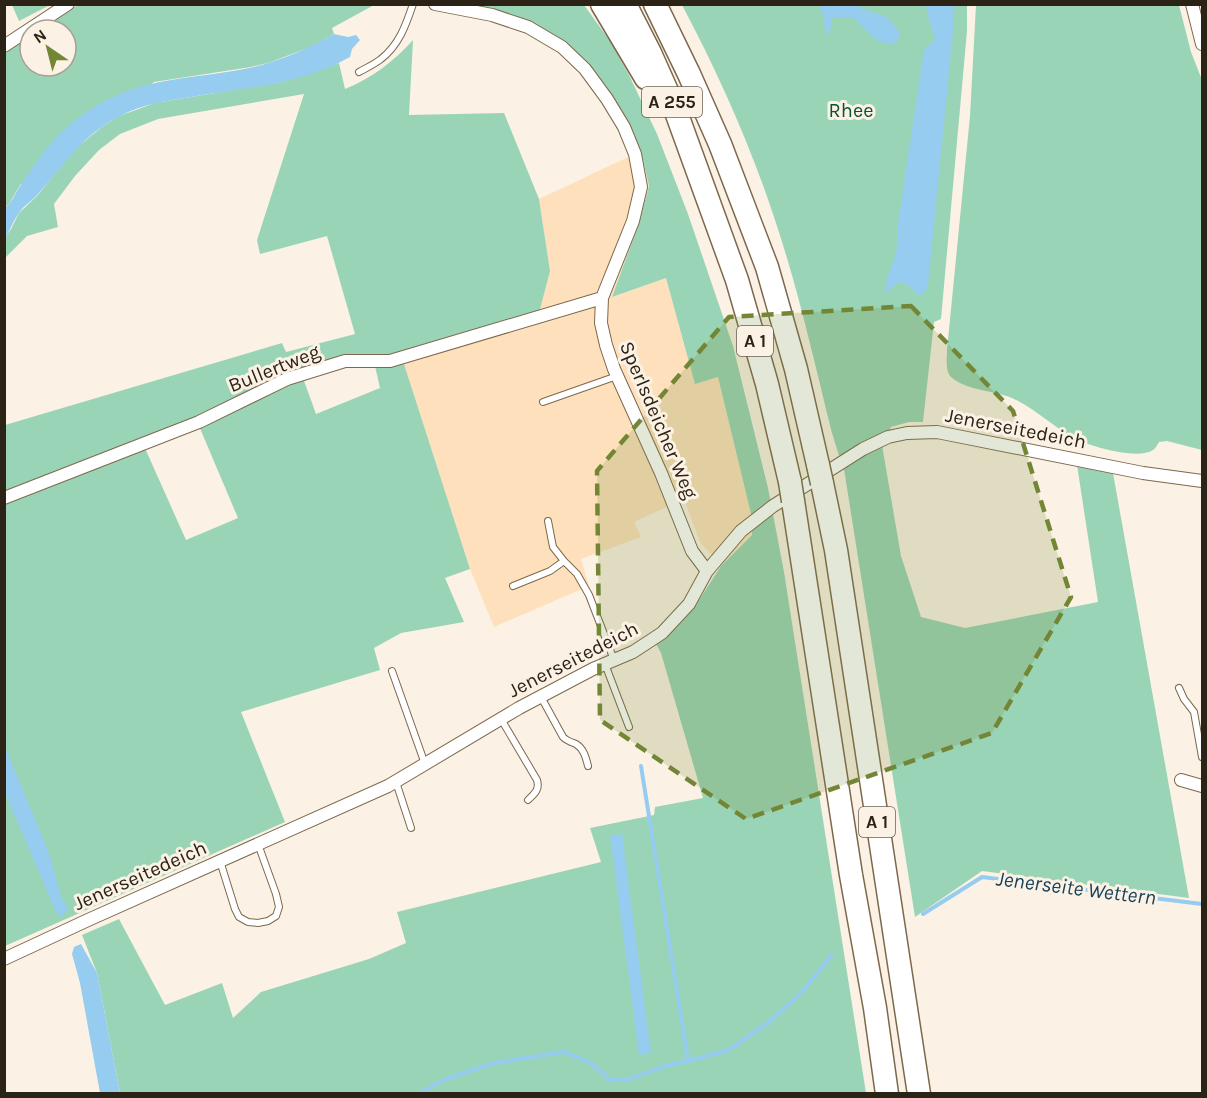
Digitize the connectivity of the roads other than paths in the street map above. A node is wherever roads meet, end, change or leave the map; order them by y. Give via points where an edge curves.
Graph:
1 (68, 4) edge
2 (413, 4) edge
3 (435, 4) edge
4 (602, 4) edge
5 (625, 4) edge
6 (655, 4) edge
7 (1192, 4) edge
8 (1203, 44) edge
9 (4, 46) edge
10 (359, 72) dead end
11 (709, 203) junction
12 (602, 298) junction
13 (617, 376) junction
14 (543, 402) dead end
15 (1203, 481) edge
16 (4, 498) edge
17 (548, 521) dead end
18 (564, 561) junction
19 (708, 572) junction
20 (513, 586) dead end
21 (610, 662) junction
22 (392, 671) dead end
23 (1179, 688) dead end
24 (541, 696) junction
25 (501, 719) junction
26 (629, 727) dead end
27 (1203, 757) edge
28 (425, 764) junction
29 (588, 766) dead end
30 (1181, 780) dead end
31 (395, 782) junction
32 (1203, 786) edge
33 (528, 800) dead end
34 (411, 828) dead end
35 (258, 844) junction
36 (220, 861) junction
37 (4, 958) edge
38 (887, 1094) edge
39 (919, 1094) edge

1 - 9 street
2 - 10 lane via 405,30 394,46
3 - 12 street, Sperlsdeicher Weg via 492,15 528,27 562,47 585,69 624,127 635,154 641,187 633,220
4 - 11 highway, A 1 via 665,112
5 - 11 highway, A 255 via 675,109
6 - 39 highway, A 1 via 720,144 767,267 796,369 836,550
7 - 8 street
11 - 38 highway, A 1 via 758,352 791,492
12 - 13 street, Sperlsdeicher Weg via 601,322
12 - 16 street, Bullertweg via 390,361 345,361 288,379 199,422
13 - 14 lane
13 - 19 street, Sperlsdeicher Weg via 692,552
15 - 19 street, Jenerseitedeich via 936,432 908,433 863,449 773,506 741,531
17 - 18 lane via 553,547
18 - 20 lane
18 - 21 lane via 589,595
19 - 21 street, Jenerseitedeich via 689,604 662,633
21 - 24 street, Jenerseitedeich
21 - 26 lane
22 - 28 lane
23 - 27 lane via 1194,712
24 - 25 street, Jenerseitedeich
24 - 29 lane via 563,737 584,752
25 - 28 street, Jenerseitedeich
25 - 33 lane via 537,780 539,786
28 - 31 street, Jenerseitedeich
30 - 32 street
31 - 34 lane
31 - 35 street, Jenerseitedeich
35 - 36 street, Jenerseitedeich
35 - 36 lane via 279,907 276,916 268,921 248,922 239,917
36 - 37 street, Jenerseitedeich

